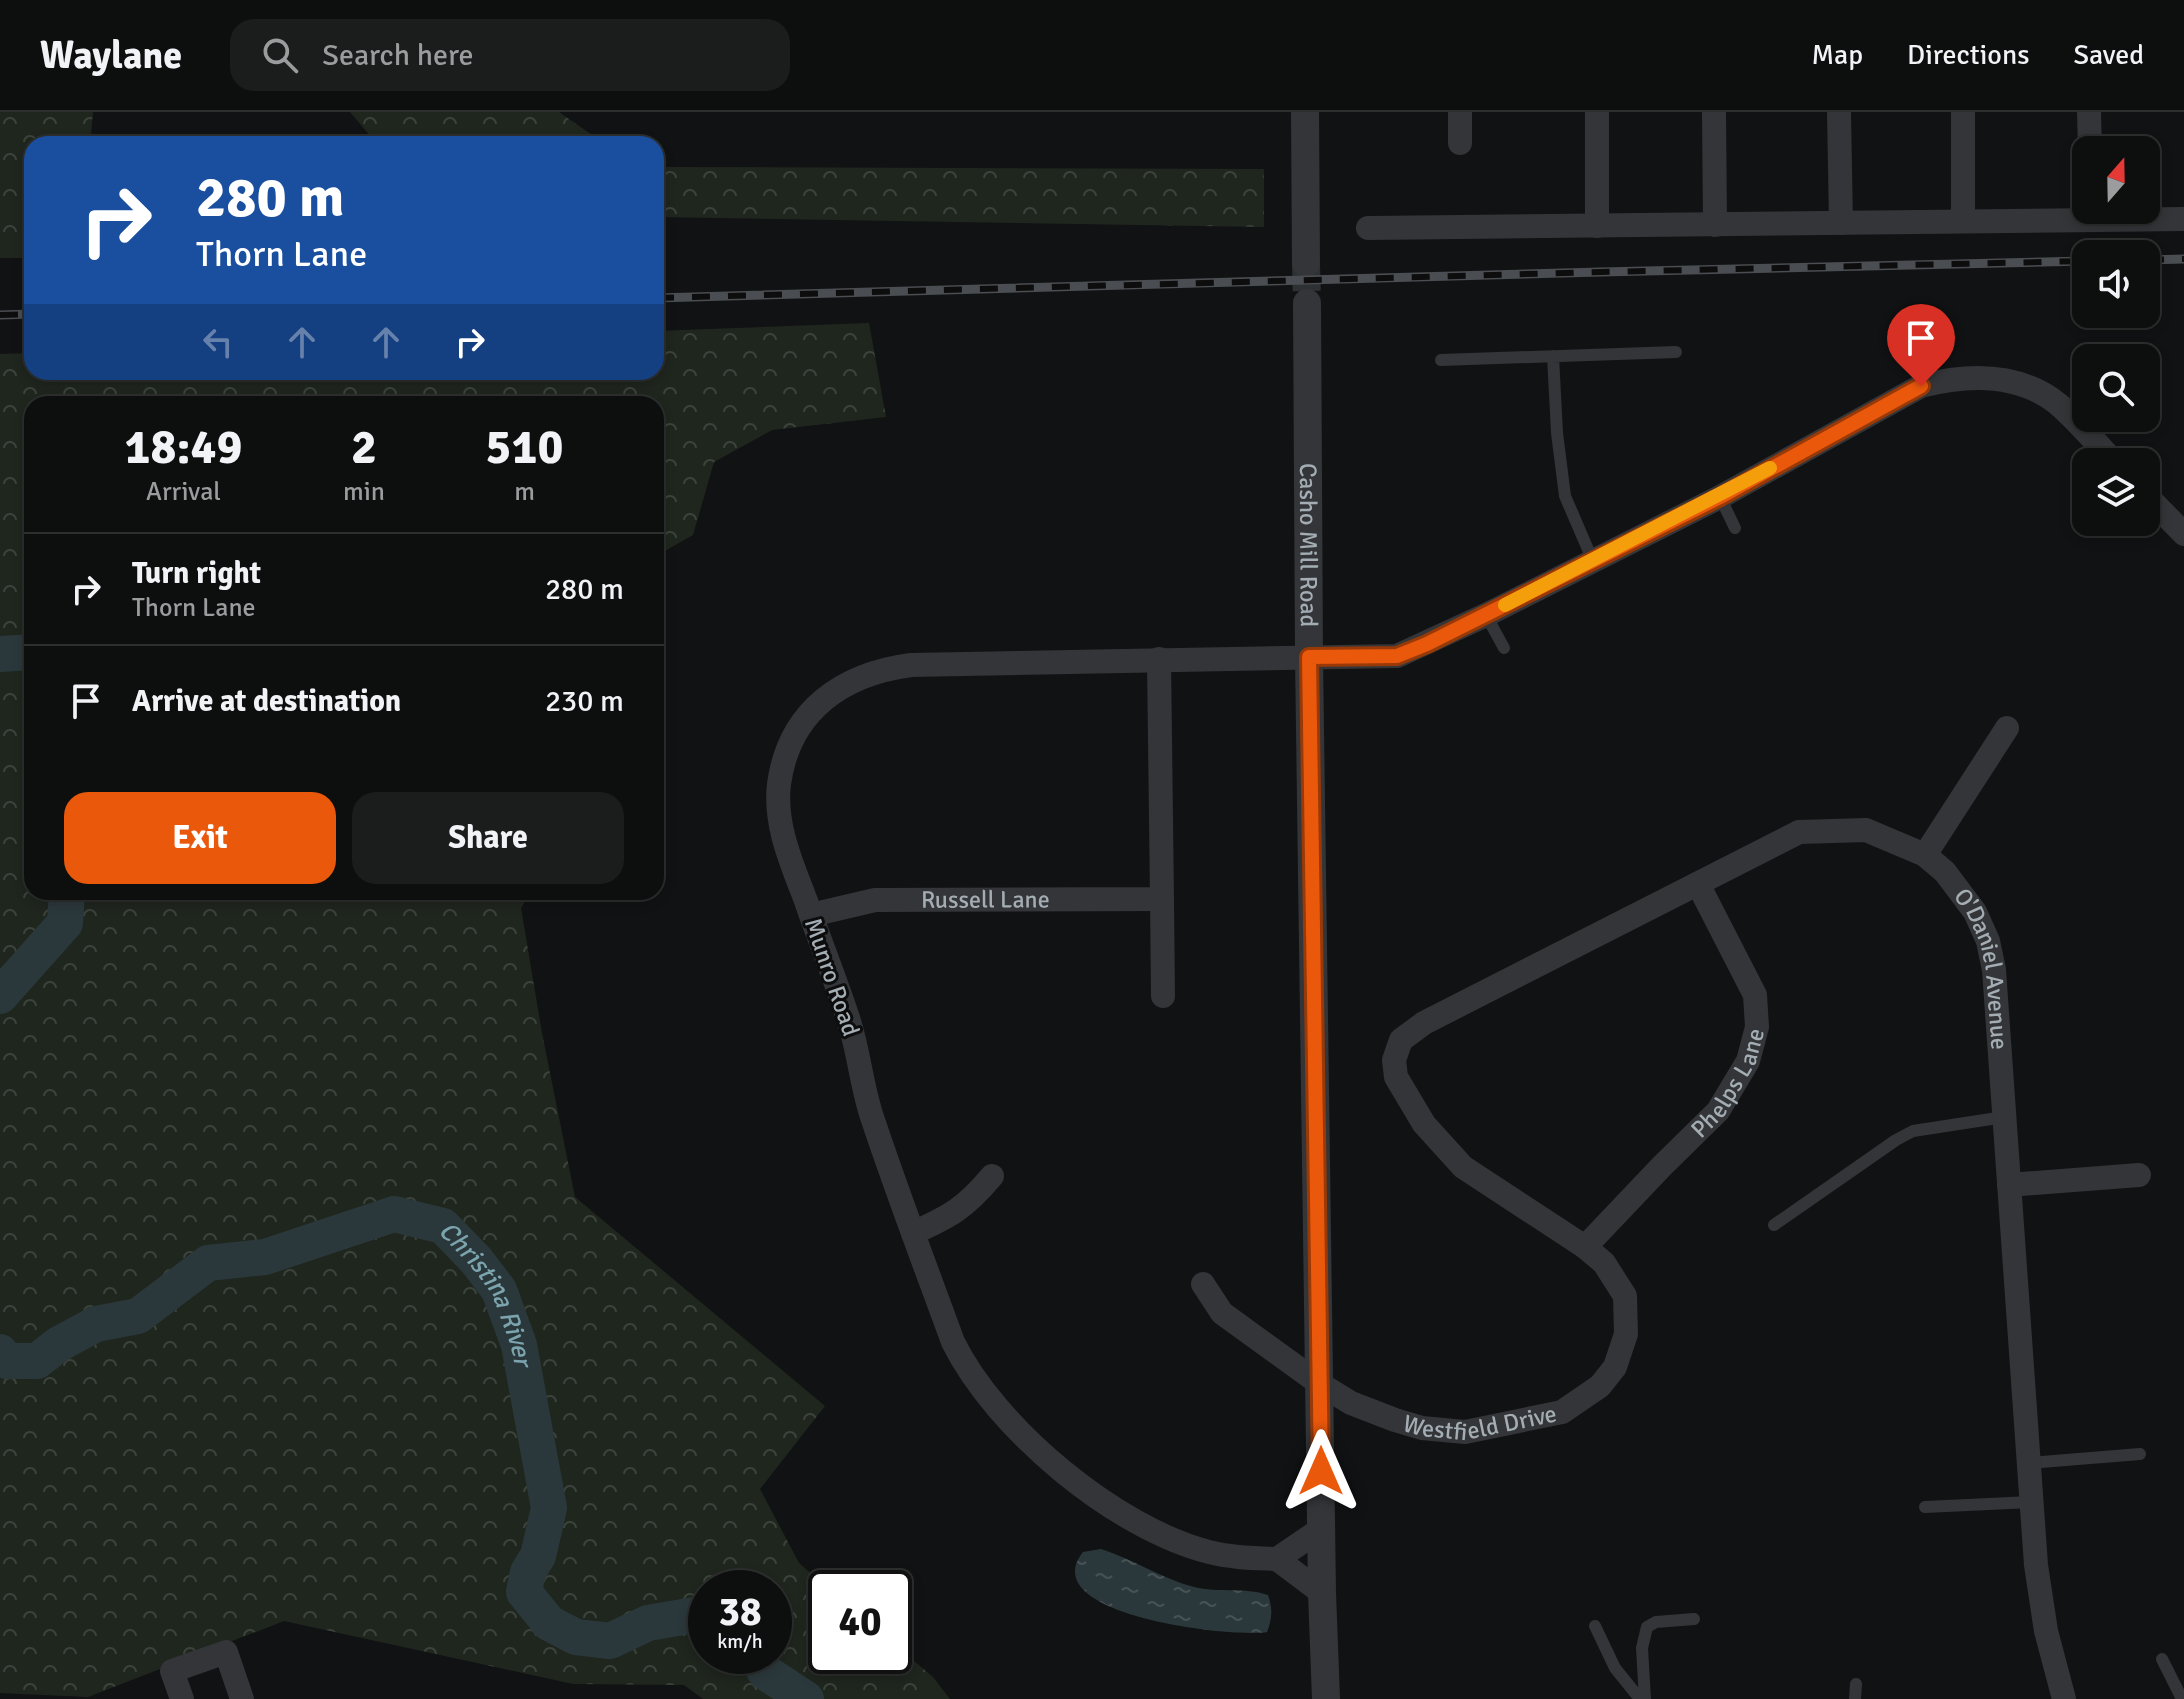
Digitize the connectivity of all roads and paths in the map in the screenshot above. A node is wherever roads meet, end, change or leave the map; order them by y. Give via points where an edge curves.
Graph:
1 (1305, 112) edge
2 (1460, 112) edge
3 (1597, 112) edge
4 (1714, 112) edge
5 (1839, 112) edge
6 (1963, 112) edge
7 (2089, 112) edge
8 (2090, 136) edge
9 (1460, 143) dead end
10 (2072, 216) edge
11 (2160, 218) edge
12 (2184, 219) edge
13 (1963, 221) junction
14 (1841, 223) junction
15 (1715, 225) junction
16 (1597, 226) junction
17 (1368, 228) dead end
18 (1306, 263) tunnel mouth
19 (1307, 303) tunnel mouth
20 (1676, 352) dead end
21 (1553, 356) junction
22 (1441, 360) dead end
23 (2100, 448) edge
24 (1720, 497) junction
25 (2160, 508) edge
26 (1735, 528) dead end
27 (2182, 528) edge
28 (1593, 561) junction
29 (1486, 615) junction
30 (1504, 648) dead end
31 (1309, 657) junction
32 (1159, 659) junction
33 (2007, 728) dead end
34 (1925, 855) junction
35 (1698, 884) junction
36 (1162, 899) junction
37 (811, 915) junction
38 (1163, 996) dead end
39 (1394, 1060) joint
40 (2004, 1117) junction
41 (2139, 1175) dead end
42 (992, 1176) dead end
43 (2009, 1185) junction
44 (1774, 1225) dead end
45 (913, 1233) junction
46 (1585, 1247) junction
47 (1203, 1284) dead end
48 (1320, 1384) junction
49 (2140, 1454) dead end
50 (2029, 1463) junction
51 (2031, 1502) junction
52 (1925, 1507) dead end
53 (1321, 1529) junction
54 (1277, 1559) junction
55 (1322, 1593) junction
56 (1694, 1619) dead end
57 (1595, 1626) dead end
58 (2162, 1659) dead end
59 (1856, 1684) dead end
60 (182, 1699) edge
61 (242, 1699) edge
62 (1326, 1699) edge
63 (1642, 1699) edge
64 (1855, 1699) edge
65 (2064, 1699) edge
66 (2182, 1699) edge

1 - 18 street
2 - 9 street
3 - 16 street
4 - 15 street
5 - 14 street
6 - 13 street
7 - 8 street
10 - 13 street
11 - 12 street
13 - 14 street
14 - 15 street
15 - 16 street
16 - 17 street
19 - 31 street, Casho Mill Road
20 - 21 lane
21 - 22 lane
21 - 28 lane via 1565,496
23 - 24 street, Munro Road via 2057,404 2036,391 1978,376 1952,378 1921,386
24 - 26 lane
24 - 28 street, Munro Road
25 - 27 street
28 - 29 street, Munro Road
29 - 30 lane
29 - 31 street, Munro Road via 1397,656
31 - 32 street, Munro Road
31 - 48 street, Casho Mill Road
32 - 36 street
32 - 37 street, Munro Road via 911,665 883,669 839,687 820,702 792,741 779,785 785,845
33 - 34 street
34 - 35 street, O'Daniel Avenue via 1866,830 1799,832
34 - 40 street, O'Daniel Avenue via 1961,890 1988,941
35 - 39 street, O'Daniel Avenue via 1424,1023 1401,1040
35 - 46 street, Phelps Lane via 1755,995 1757,1027 1748,1061 1718,1111
36 - 37 street, Russell Lane via 887,899
36 - 38 street
37 - 45 street, Munro Road via 848,1016 872,1119
39 - 46 street, Westfield Drive via 1396,1077 1424,1124 1463,1167
40 - 43 street, O'Daniel Avenue
40 - 44 lane via 1913,1131
41 - 43 street
42 - 45 street via 969,1203
43 - 50 street, O'Daniel Avenue
45 - 54 street, Munro Road via 965,1367 1007,1421 1036,1448 1123,1513 1179,1543 1239,1558
46 - 48 street, Westfield Drive via 1604,1263 1625,1296 1626,1334 1615,1367 1600,1386 1562,1412 1465,1432 1443,1431 1395,1420
47 - 48 street, Westfield Drive via 1222,1313
48 - 53 street, Casho Mill Road
49 - 50 lane
50 - 51 street, O'Daniel Avenue
51 - 52 lane
51 - 65 street, O'Daniel Avenue via 2040,1599
53 - 54 street
53 - 55 street, Casho Mill Road
54 - 55 street
55 - 62 street, Casho Mill Road
56 - 63 lane via 1647,1627
57 - 63 lane via 1615,1668
58 - 66 lane
59 - 64 lane
60 - 61 street via 172,1671 226,1652

